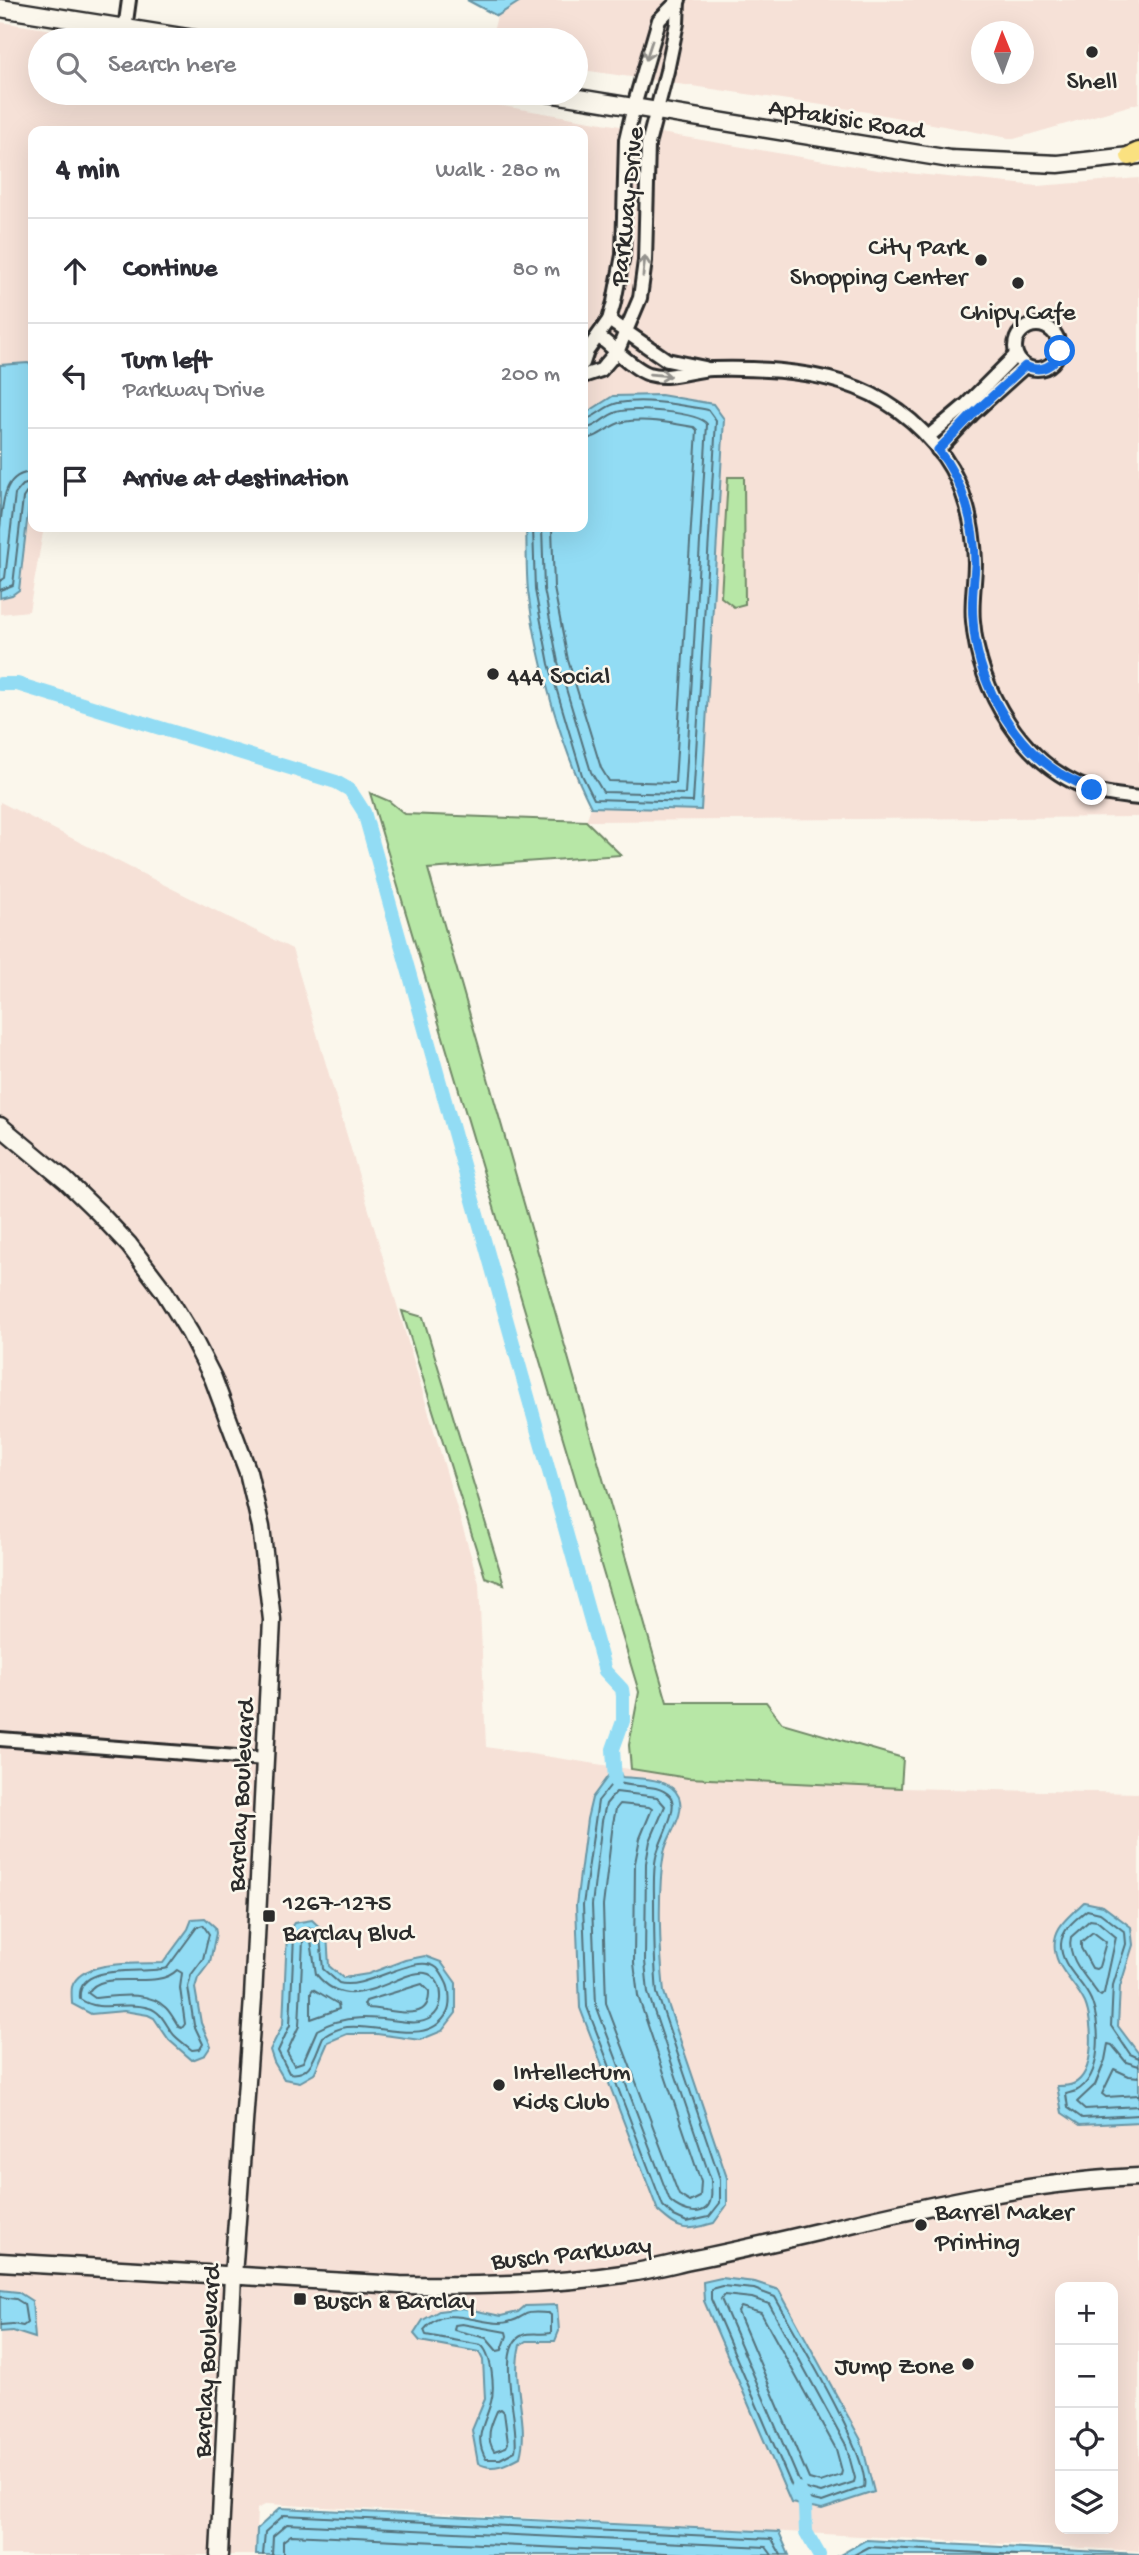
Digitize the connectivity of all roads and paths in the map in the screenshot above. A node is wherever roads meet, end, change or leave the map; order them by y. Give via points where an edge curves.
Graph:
1 (129, 0) edge
2 (679, 1) edge
3 (0, 8) edge
4 (120, 28) edge
5 (125, 28) edge
6 (588, 99) edge
7 (634, 106) junction
8 (659, 110) junction
9 (1136, 155) edge
10 (608, 320) junction
11 (626, 332) junction
12 (598, 336) junction
13 (618, 350) junction
14 (588, 354) edge
15 (1016, 355) junction
16 (1025, 366) junction
17 (709, 369) junction
18 (588, 374) edge
19 (928, 437) junction
20 (938, 450) junction
21 (1139, 798) edge
22 (0, 1126) edge
23 (0, 1739) edge
24 (265, 1759) junction
25 (1139, 2177) edge
26 (0, 2262) edge
27 (233, 2276) junction
28 (219, 2555) edge

1 - 5 street
2 -> 7 street, Parkway Drive via 659,20
2 - 8 street, Parkway Drive
3 - 4 street
6 - 7 street, Aptakisic Road
7 - 8 street, Aptakisic Road
7 - 10 street, Parkway Drive via 626,140 623,255
8 - 9 street, Aptakisic Road via 950,159 1058,163
11 -> 8 street, Parkway Drive via 640,298 649,144
10 - 11 street, Parkway Drive
10 - 12 street, Parkway Drive
11 - 13 street, Parkway Drive
11 - 17 street, Parkway Drive via 667,360
12 - 13 street, Parkway Drive
12 - 14 street, Parkway Drive
13 -> 17 street, Parkway Drive via 648,373 668,376
13 - 18 street, Parkway Drive via 601,370
15 - 16 street
15 - 16 street via 1016,340 1024,329 1039,325 1057,336 1060,351 1053,364 1039,370
15 - 19 street
16 - 20 street
17 - 19 street, Parkway Drive via 791,373 852,385 892,404
19 - 20 street, Parkway Drive
20 - 21 street, Parkway Drive via 962,490 972,527 972,618 978,656 991,693 1011,726 1058,772 1092,790
22 - 24 street, Barclay Boulevard via 66,1181 129,1245 184,1323 213,1378 248,1472 268,1575 272,1619
23 - 24 street
24 - 27 street, Barclay Boulevard
25 - 27 street, Busch Parkway via 1009,2191 623,2274 460,2286
26 - 27 street, Busch Parkway
27 - 28 street, Barclay Boulevard

